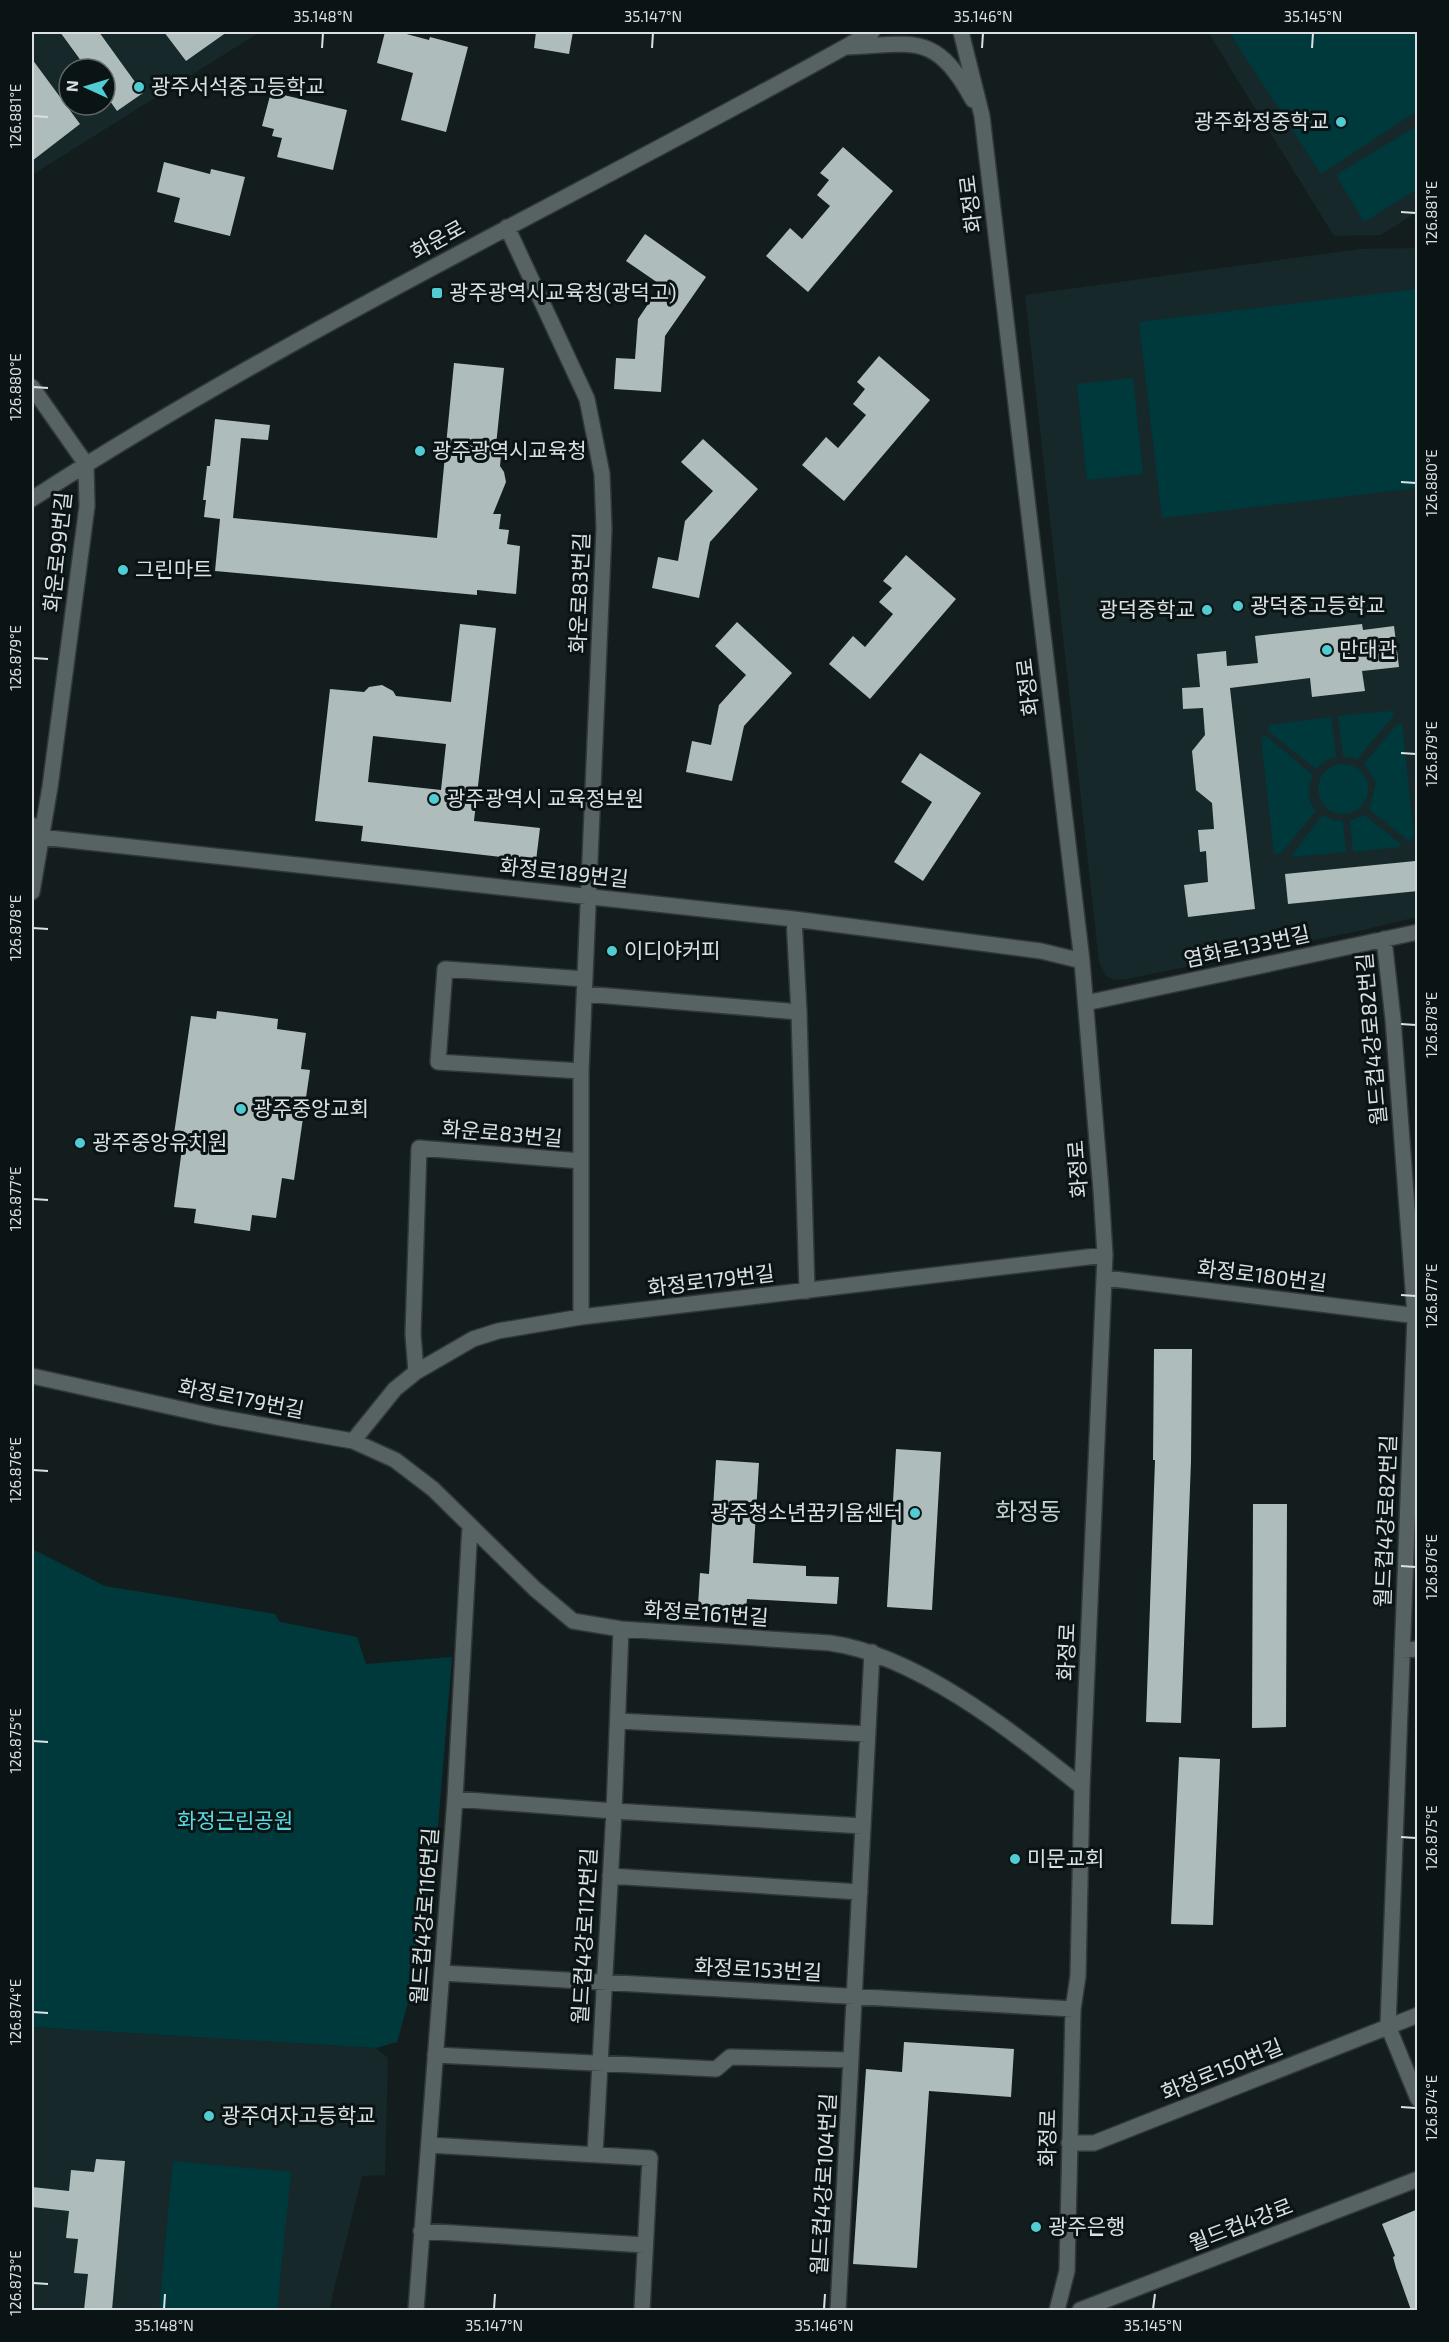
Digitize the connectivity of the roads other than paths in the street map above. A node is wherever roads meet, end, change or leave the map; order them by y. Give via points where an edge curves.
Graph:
1 (857, 32) edge
2 (872, 32) edge
3 (961, 32) edge
4 (843, 47) junction
5 (982, 116) junction
6 (507, 226) junction
7 (32, 387) edge
8 (86, 464) junction
9 (32, 499) edge
10 (36, 831) edge
11 (32, 892) edge
12 (589, 897) junction
13 (794, 919) junction
14 (1418, 932) edge
15 (1384, 939) junction
16 (1082, 961) junction
17 (585, 987) junction
18 (1086, 1003) junction
19 (799, 1012) junction
20 (581, 1071) junction
21 (580, 1161) junction
22 (1105, 1255) junction
23 (1105, 1278) junction
24 (807, 1291) junction
25 (1416, 1316) edge
26 (580, 1317) junction
27 (416, 1372) junction
28 (32, 1377) edge
29 (353, 1441) junction
30 (470, 1525) junction
31 (621, 1629) junction
32 (1410, 1649) edge
33 (872, 1652) junction
34 (618, 1721) junction
35 (868, 1734) junction
36 (1083, 1787) junction
37 (454, 1799) junction
38 (614, 1811) junction
39 (863, 1826) junction
40 (610, 1876) junction
41 (860, 1892) junction
42 (442, 1973) junction
43 (604, 1982) junction
44 (854, 1996) junction
45 (1073, 2009) junction
46 (1418, 2015) edge
47 (1388, 2026) junction
48 (435, 2055) junction
49 (851, 2060) junction
50 (599, 2063) junction
51 (1418, 2099) edge
52 (1069, 2143) junction
53 (429, 2145) junction
54 (595, 2154) junction
55 (1418, 2179) edge
56 (421, 2230) junction
57 (645, 2245) junction
58 (416, 2310) edge
59 (642, 2310) edge
60 (838, 2310) edge
61 (1057, 2310) edge
62 (1080, 2310) edge

1 - 4 street
2 - 4 street, 화운로
3 - 5 street, 화정로
4 - 5 street via 923,45 938,53 953,69
4 - 6 street, 화운로
5 - 16 street, 화정로
6 - 8 street, 화운로 via 250,367
6 - 12 street, 화운로83번길 via 587,399 602,474 604,528
7 - 8 street
8 - 9 street, 화운로
8 - 10 street, 화운로99번길 via 87,506 50,787
10 - 11 street, 화운로99번길
10 - 12 street, 화정로189번길
12 - 13 street, 화정로189번길
12 - 17 street, 화운로83번길
13 - 16 street, 화정로189번길 via 1041,951
13 - 19 street, 화정로179번길
14 - 15 street, 염화로133번길
15 - 18 street, 염화로133번길
15 - 25 street, 월드컵4강로82번길
16 - 18 street, 화정로
17 - 19 street
17 - 20 street, 화운로83번길
17 - 20 street via 445,969 438,1062
18 - 22 street, 화정로
19 - 24 street, 화정로179번길
20 - 21 street, 화운로83번길
21 - 26 street, 화운로83번길
21 - 27 street, 화운로83번길 via 419,1148 412,1334
22 - 23 street, 화정로
22 - 24 street, 화정로179번길
23 - 25 street, 화정로180번길
23 - 36 street, 화정로
24 - 26 street, 화정로179번길
25 - 32 street, 월드컵4강로82번길
26 - 27 street, 화정로179번길 via 472,1339
27 - 29 street, 화정로179번길 via 394,1389
28 - 29 street, 화정로179번길
29 - 30 street, 화정로161번길 via 395,1460
30 - 31 street, 화정로161번길 via 573,1621
30 - 37 street, 월드컵4강로116번길
31 - 33 street, 화정로161번길 via 830,1643
31 - 34 street, 월드컵4강로112번길
32 - 47 street, 월드컵4강로82번길
33 - 35 street, 월드컵4강로104번길
33 - 36 street, 화정로161번길 via 947,1690
34 - 35 street
34 - 38 street, 월드컵4강로112번길
35 - 39 street, 월드컵4강로104번길
36 - 45 street, 화정로 via 1078,1976
37 - 38 street
37 - 42 street, 월드컵4강로116번길
38 - 39 street
38 - 40 street, 월드컵4강로112번길
39 - 41 street, 월드컵4강로104번길
40 - 41 street
40 - 43 street, 월드컵4강로112번길
41 - 44 street, 월드컵4강로104번길
42 - 43 street, 화정로153번길
42 - 48 street, 월드컵4강로116번길
43 - 44 street, 화정로153번길
43 - 50 street, 월드컵4강로112번길
44 - 45 street, 화정로153번길
44 - 49 street, 월드컵4강로104번길
45 - 52 street, 화정로
46 - 47 street, 화정로150번길
47 - 51 street, 월드컵4강로82번길
47 - 52 street, 화정로150번길 via 1094,2143
48 - 50 street
48 - 53 street, 월드컵4강로116번길
49 - 50 street via 730,2057 716,2070
49 - 60 street, 월드컵4강로104번길
50 - 54 street, 월드컵4강로112번길
52 - 61 street, 화정로 via 1067,2271
53 - 54 street
53 - 56 street, 월드컵4강로116번길
54 - 57 street via 650,2158
55 - 62 street, 월드컵4강로
56 - 57 street
56 - 58 street, 월드컵4강로116번길
57 - 59 street

